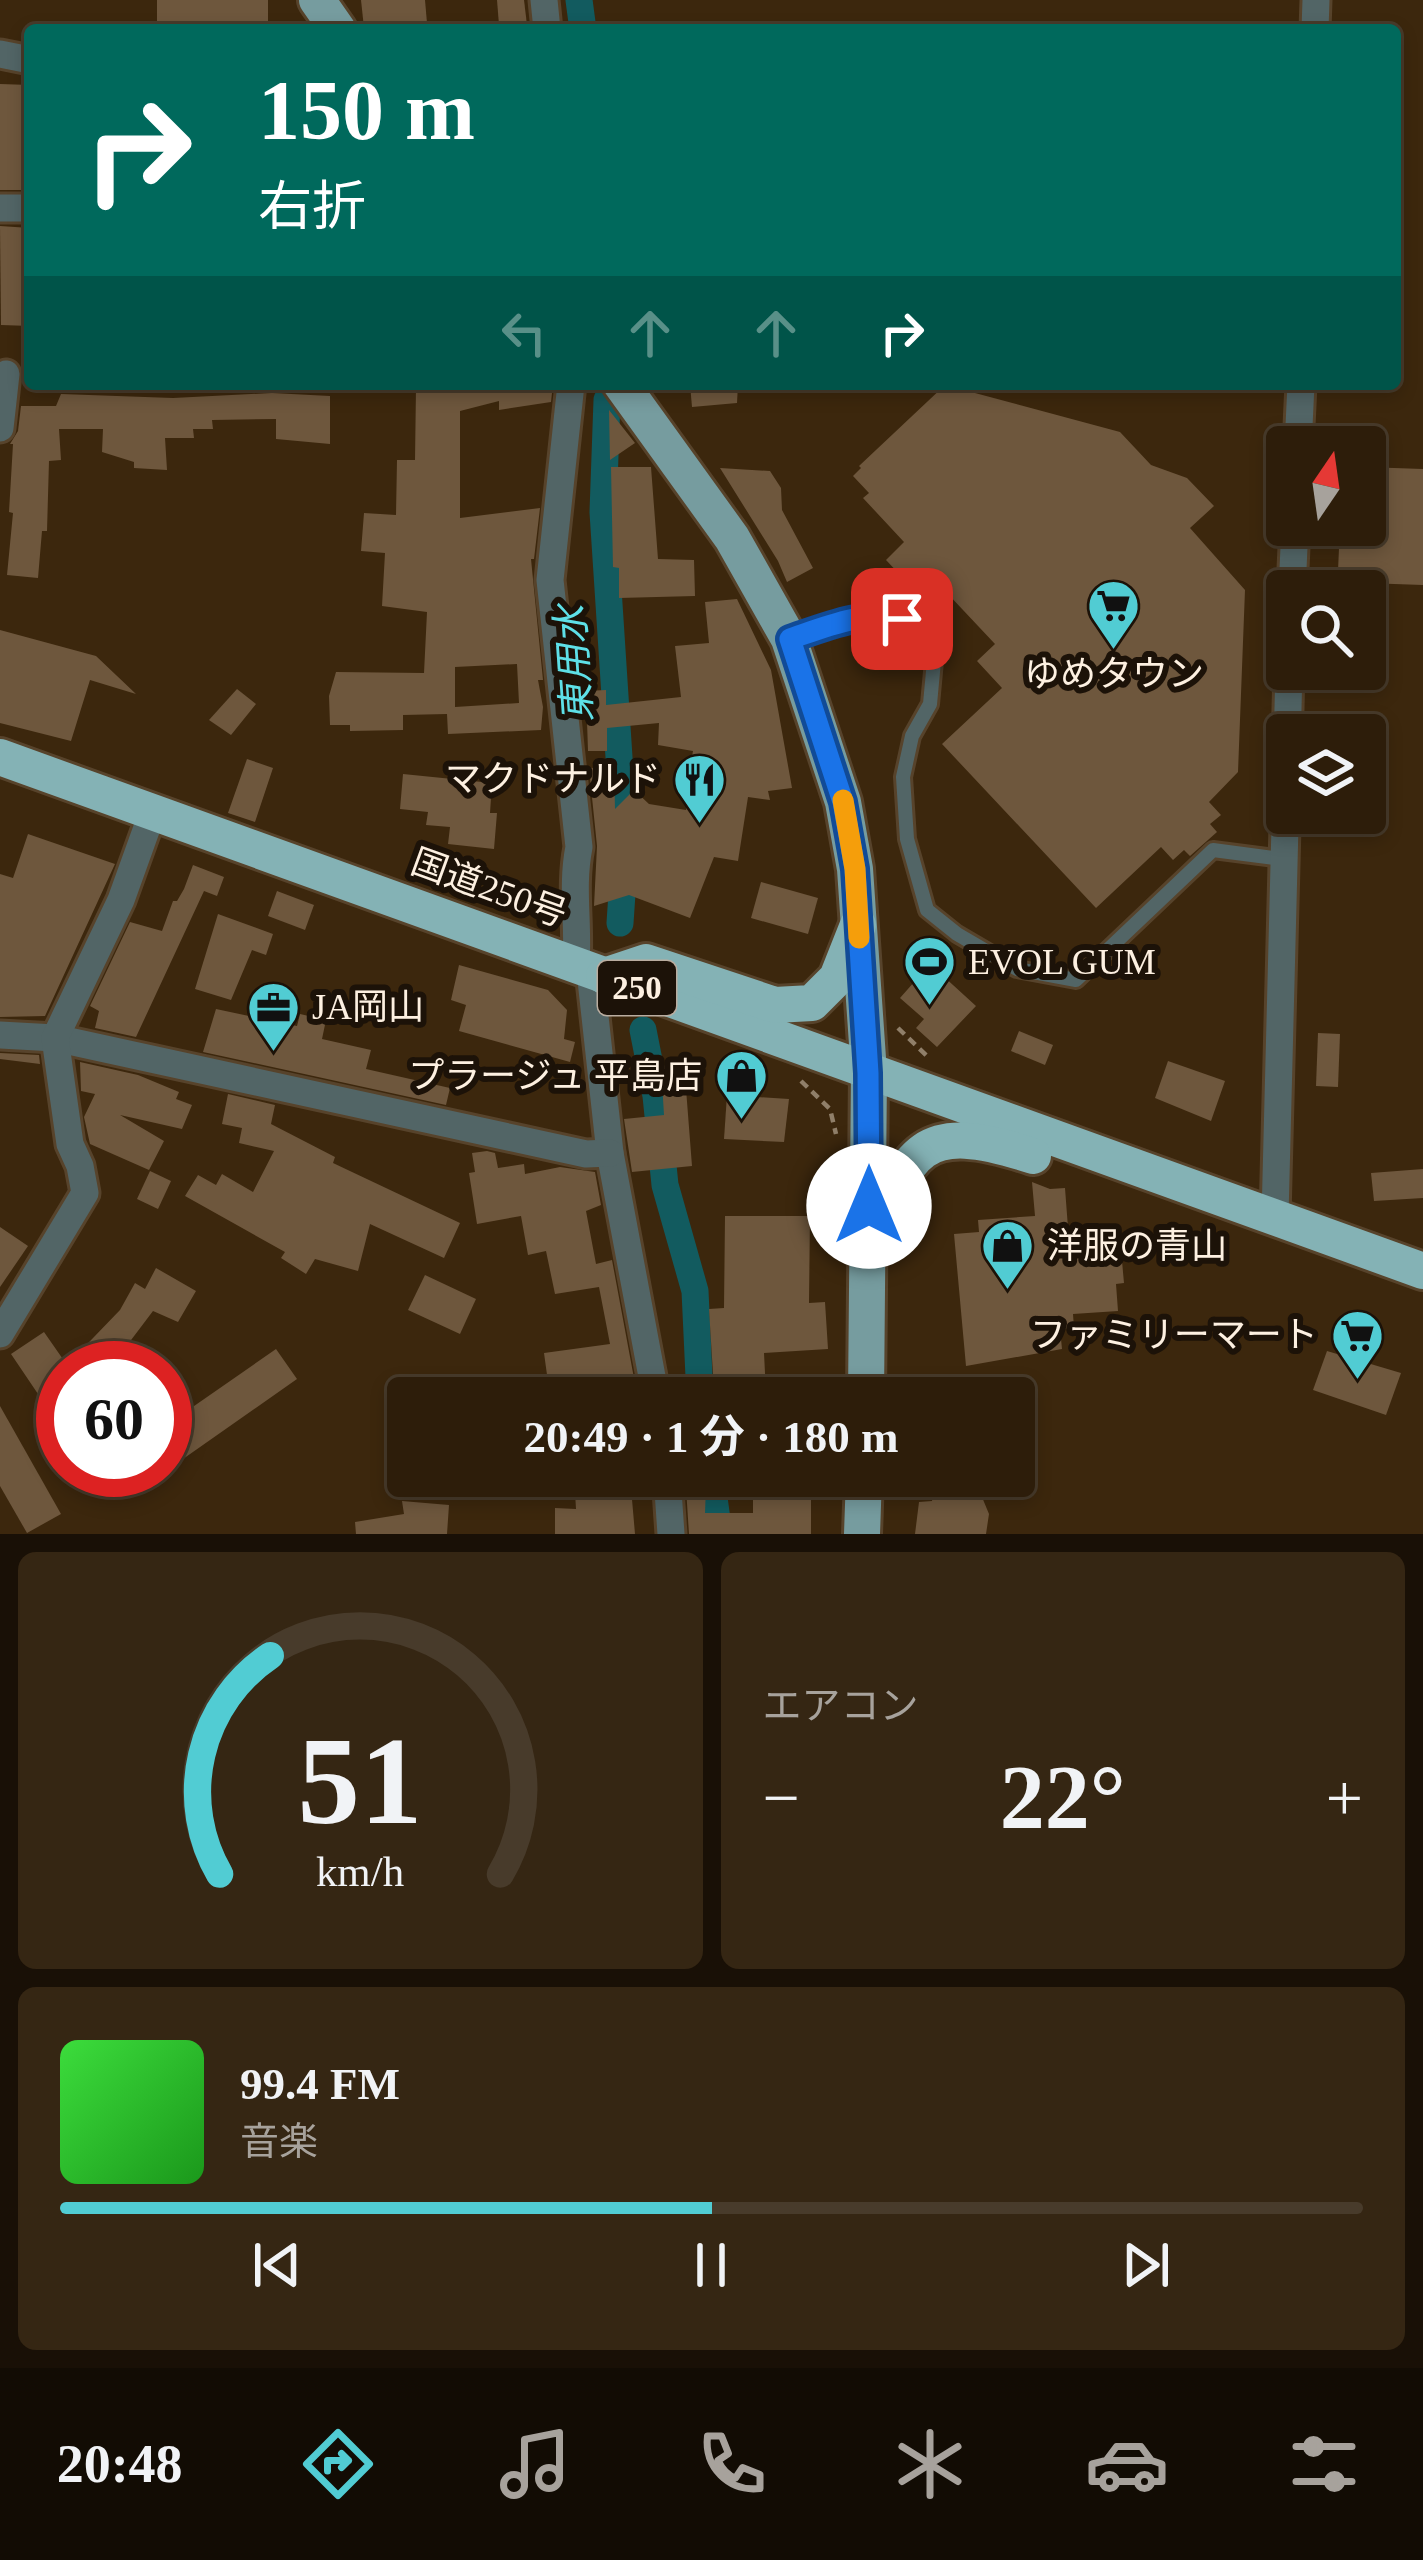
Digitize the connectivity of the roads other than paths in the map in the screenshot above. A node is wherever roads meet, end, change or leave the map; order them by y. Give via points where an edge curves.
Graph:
1 (12, 374) edge
2 (570, 390) edge
3 (625, 390) edge
4 (1301, 390) edge
5 (1299, 426) edge
6 (0, 428) edge
7 (790, 639) junction
8 (1288, 690) edge
9 (0, 757) edge
10 (153, 811) junction
11 (1282, 859) junction
12 (858, 925) junction
13 (590, 970) junction
14 (0, 1035) edge
15 (55, 1038) junction
16 (868, 1073) junction
17 (610, 1153) junction
18 (1194, 1188) junction
19 (1275, 1217) junction
20 (870, 1251) junction
21 (1423, 1271) edge
22 (0, 1334) edge
23 (652, 1377) edge
24 (867, 1377) edge
25 (668, 1497) edge
26 (863, 1497) edge
27 (671, 1534) edge
28 (862, 1534) edge

1 - 6 street
2 - 13 street via 550,580 578,847 572,880
3 - 7 main road via 732,538
4 - 5 street
7 - 11 lane via 884,614 917,629 934,661 931,704 912,736 903,777 907,839 927,910 1017,969 1076,980 1213,850
7 - 12 main road via 843,802
8 - 11 street
9 - 10 highway, 国道250号 / 250
10 - 13 highway, 国道250号 / 250
10 - 15 street via 121,901
11 - 19 street
12 - 13 highway, 250 via 837,978 812,1003 775,1006 646,962
12 - 16 main road
13 - 16 highway, 国道250号 / 250
13 - 17 street
14 - 15 street
15 - 17 street
15 - 22 street via 85,1193
16 - 18 highway, 国道250号 / 250
16 - 20 main road
17 - 23 street
18 - 19 highway, 国道250号 / 250
18 - 20 highway, 250 via 1120,1185 994,1143 949,1141 903,1168
19 - 21 highway, 国道250号 / 250
20 - 24 main road
25 - 27 street
26 - 28 main road

